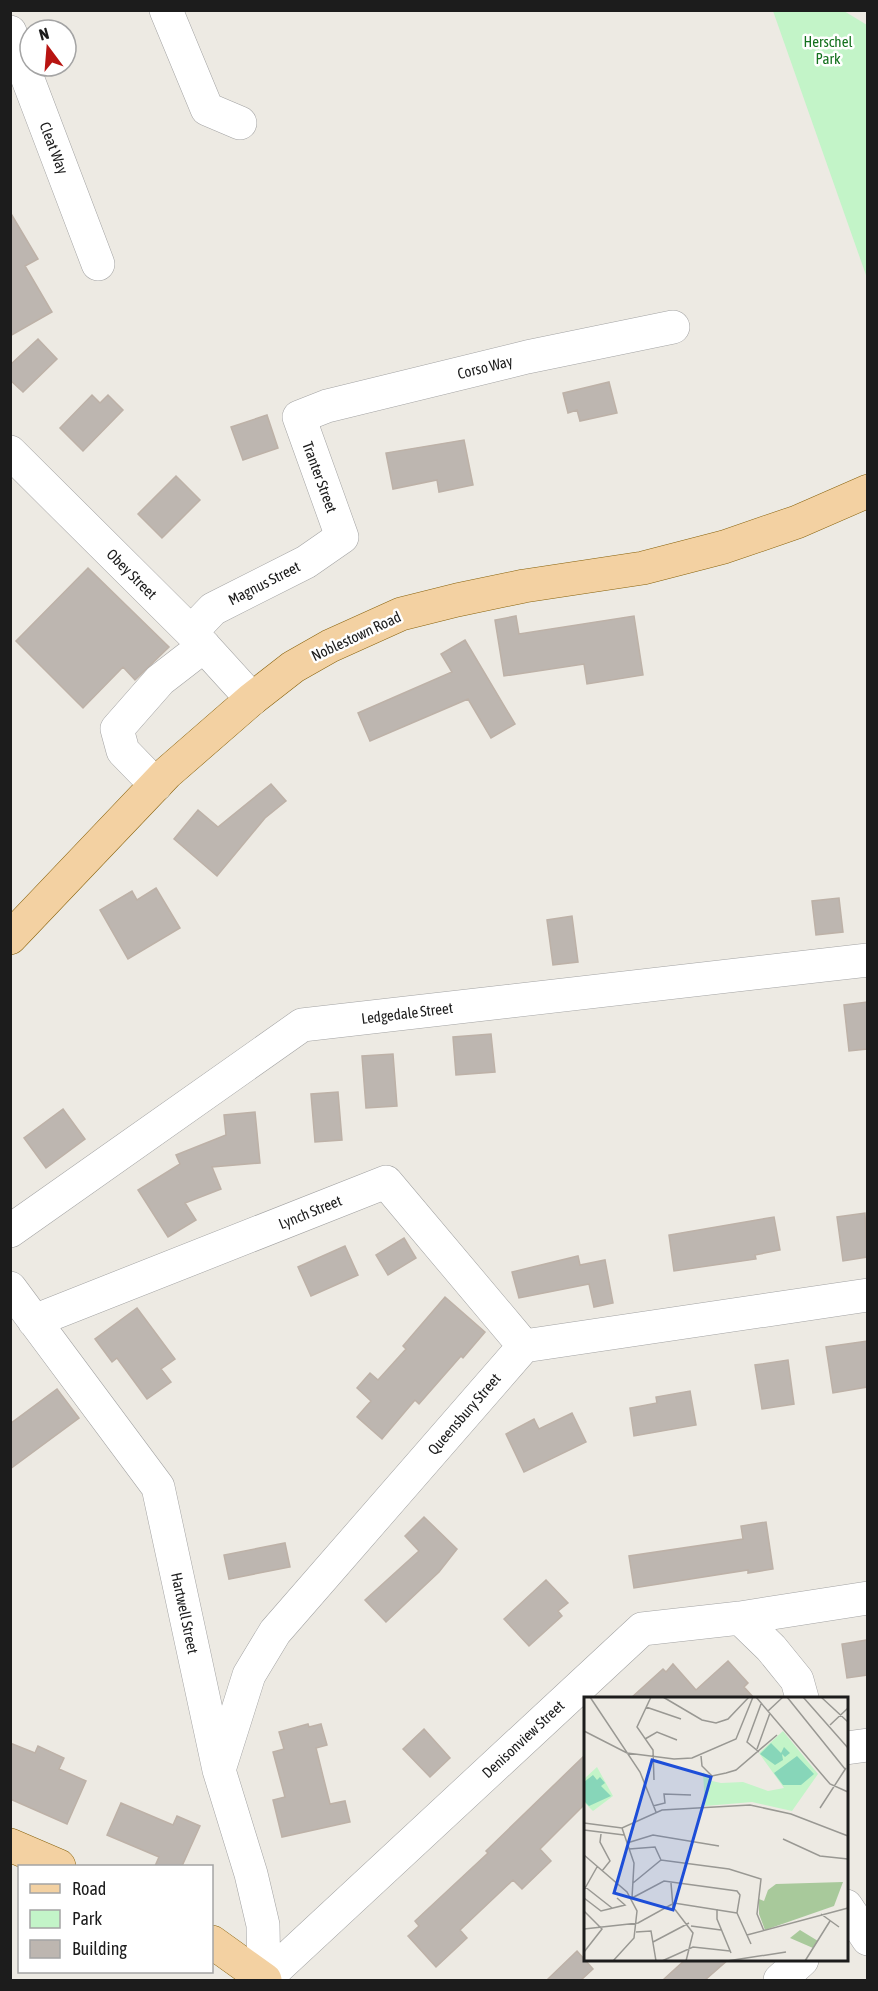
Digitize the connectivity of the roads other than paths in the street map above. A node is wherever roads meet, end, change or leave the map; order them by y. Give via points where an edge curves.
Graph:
1 (166, 10) edge
2 (10, 32) edge
3 (240, 123) dead end
4 (98, 264) dead end
5 (673, 327) dead end
6 (299, 417) joint
7 (10, 452) edge
8 (867, 491) edge
9 (342, 537) joint
10 (197, 639) junction
11 (252, 699) junction
12 (156, 785) junction
13 (10, 939) edge
14 (867, 960) edge
15 (10, 1231) edge
16 (10, 1288) edge
17 (867, 1295) edge
18 (34, 1321) junction
19 (524, 1346) junction
20 (867, 1598) edge
21 (740, 1618) junction
22 (802, 1697) edge
23 (867, 1745) edge
24 (848, 1748) edge
25 (219, 1770) junction
26 (10, 1845) edge
27 (57, 1865) edge
28 (853, 1908) edge
29 (867, 1939) edge
30 (213, 1943) edge
31 (799, 1961) edge
32 (264, 1980) edge
33 (780, 1980) edge

1 - 3 street via 207,109
2 - 4 street, Cleat Way
5 - 6 street, Corso Way via 527,357 327,406
6 - 9 street, Tranter Street
7 - 10 street, Obey Street
8 - 11 main road, Noblestown Road via 797,522 724,547 643,568 524,586 401,614 293,667
9 - 10 street, Magnus Street via 306,562 213,609
10 - 11 street, Obey Street
10 - 12 street, Magnus Street via 117,729 123,751
11 - 12 main road, Noblestown Road
12 - 13 main road, Noblestown Road
14 - 15 street, Ledgedale Street via 302,1025
16 - 18 street, Hartwell Street
17 - 19 street
18 - 19 street, Lynch Street via 386,1182
18 - 25 street, Hartwell Street via 158,1487
19 - 25 street, Queensbury Street via 275,1632 249,1674
20 - 21 street, Denisonview Street
21 - 22 street via 797,1680
21 - 32 street, Denisonview Street via 642,1629
23 - 24 street
25 - 32 street, Hartwell Street via 263,1925
26 - 27 main road
28 - 29 street
30 - 32 main road
31 - 33 street

